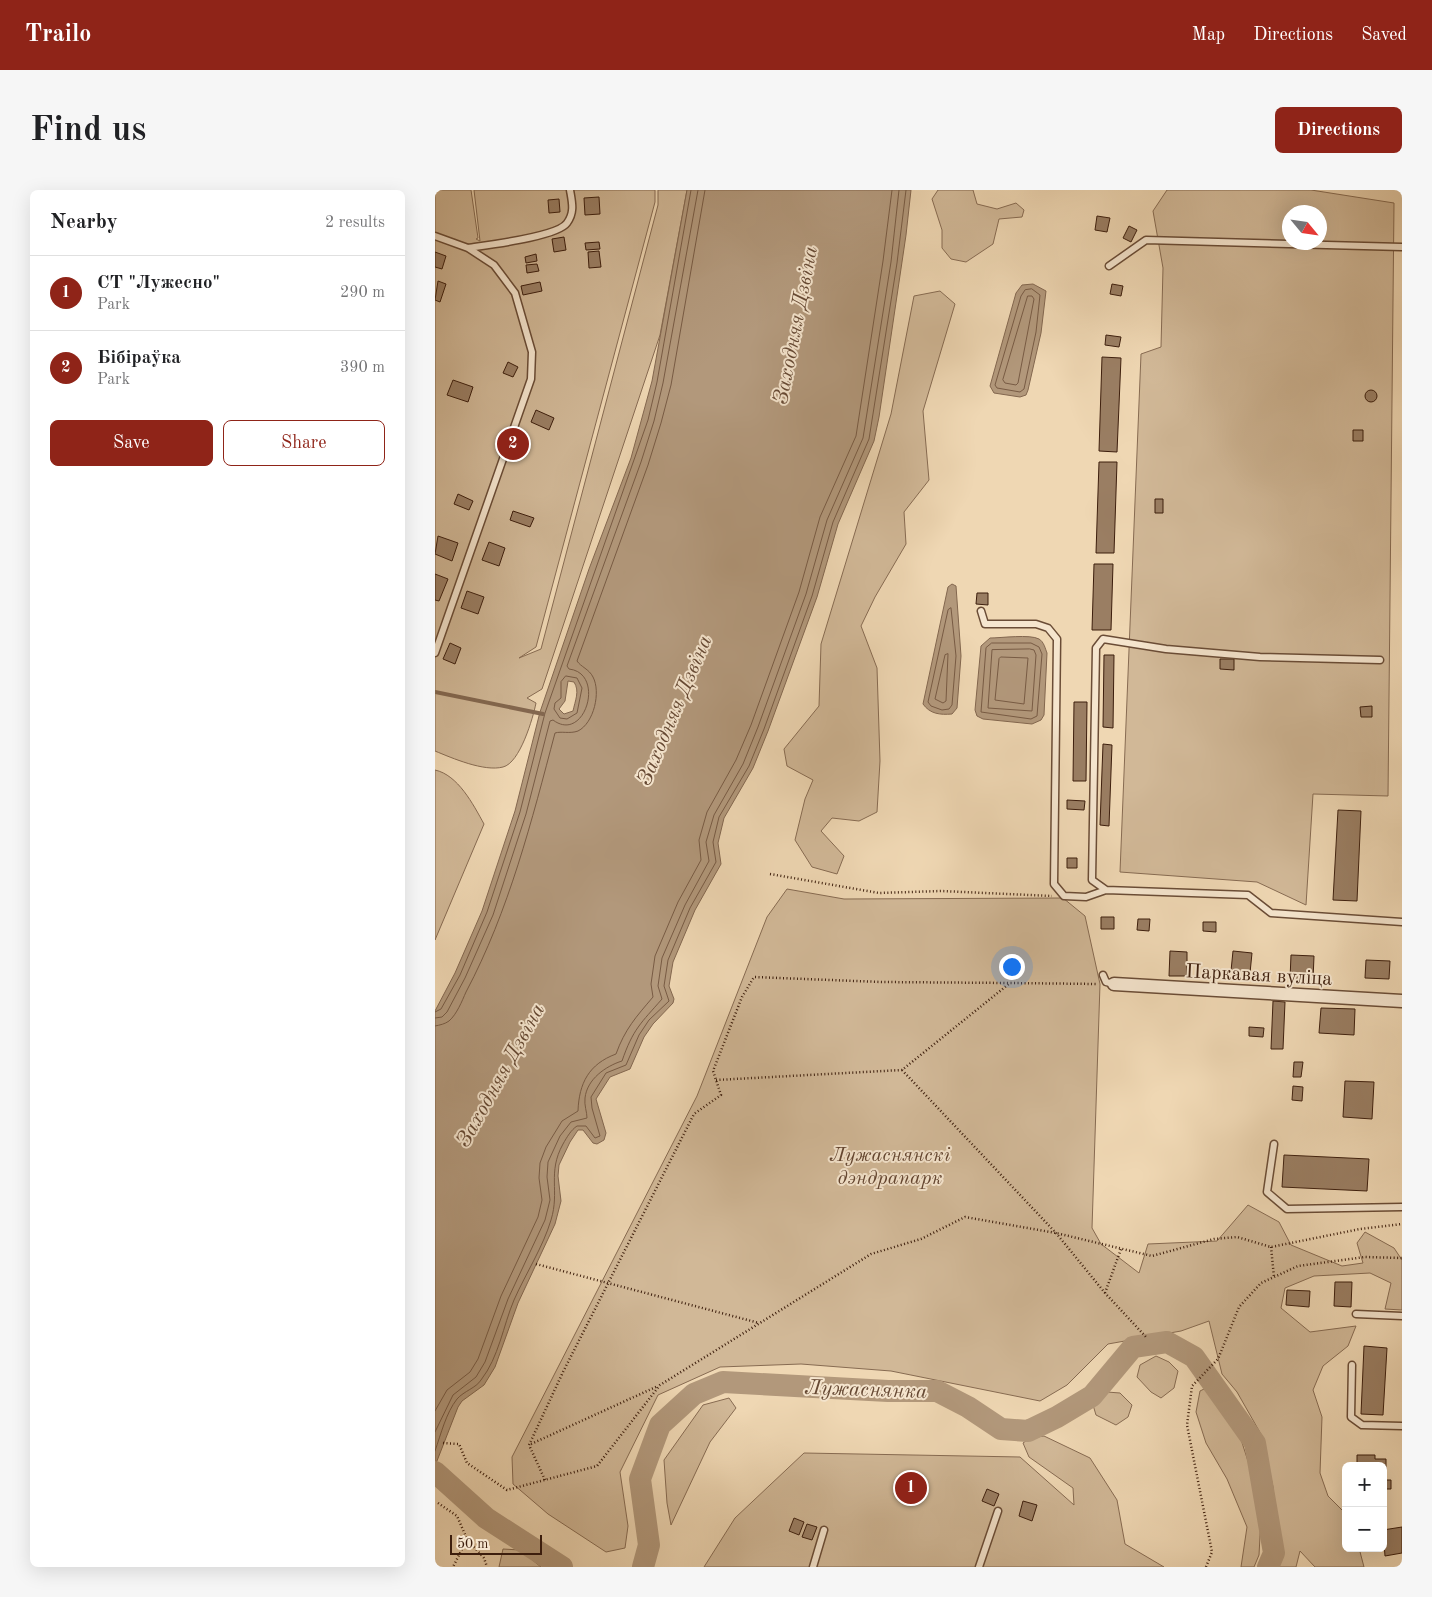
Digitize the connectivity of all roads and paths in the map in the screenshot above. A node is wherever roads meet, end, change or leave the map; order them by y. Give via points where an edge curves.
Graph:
1 (570, 190) edge
2 (435, 236) edge
3 (1402, 247) edge
4 (467, 248) junction
5 (1109, 266) dead end
6 (981, 611) dead end
7 (435, 653) edge
8 (1380, 660) dead end
9 (770, 874) dead end
10 (1106, 890) junction
11 (1065, 896) junction
12 (1402, 922) edge
13 (1103, 975) dead end
14 (1010, 983) junction
15 (1114, 984) junction
16 (1402, 1001) edge
17 (902, 1070) junction
18 (716, 1080) junction
19 (1274, 1144) dead end
20 (1402, 1207) edge
21 (1402, 1224) edge
22 (1056, 1233) junction
23 (1271, 1247) junction
24 (1121, 1249) junction
25 (1402, 1258) edge
26 (536, 1264) dead end
27 (1274, 1278) junction
28 (609, 1284) junction
29 (1105, 1293) junction
30 (1356, 1314) dead end
31 (1402, 1316) edge
32 (759, 1324) junction
33 (1146, 1337) dead end
34 (1352, 1365) dead end
35 (660, 1385) junction
36 (1402, 1426) edge
37 (443, 1443) dead end
38 (529, 1445) junction
39 (545, 1480) junction
40 (438, 1503) dead end
41 (998, 1510) dead end
42 (824, 1530) dead end
43 (467, 1539) junction
44 (453, 1567) edge
45 (487, 1567) edge
46 (813, 1567) edge
47 (979, 1567) edge
48 (1205, 1567) edge

1 - 4 lane via 574,209 567,224 547,234
2 - 4 lane
3 - 5 lane via 1146,240
4 - 7 lane via 495,265 515,293 532,352 531,379
6 - 11 lane via 985,624 1036,624 1048,628 1057,639 1054,884
8 - 10 lane via 1260,657 1166,649 1103,639 1096,648 1092,880
9 - 11 path via 879,892
10 - 11 lane via 1086,897
10 - 12 lane via 1248,895 1271,913
13 - 15 lane via 1106,982
14 - 15 path
14 - 17 path
14 - 18 path via 754,977 742,997 713,1071
15 - 16 street, Паркавая вуліца
17 - 18 path
17 - 22 path
18 - 28 path via 721,1095 695,1114
19 - 20 lane via 1267,1192 1287,1210
21 - 23 path
22 - 24 path
22 - 29 path
22 - 32 path via 965,1217 921,1239 871,1254
23 - 24 path via 1237,1237 1214,1239 1152,1256
23 - 27 path
24 - 29 path
25 - 27 path via 1365,1257 1298,1266
26 - 28 path
27 - 48 path via 1261,1284 1239,1307 1218,1359 1192,1386 1187,1425 1212,1552
28 - 32 path
28 - 38 path
29 - 33 path
30 - 31 lane
32 - 35 path
34 - 36 lane via 1351,1417 1362,1425
35 - 38 path
35 - 39 path via 597,1466
37 - 39 path via 459,1444 467,1463 507,1490
38 - 39 path
40 - 43 path via 457,1516
41 - 47 lane
42 - 46 lane
43 - 44 path
43 - 45 path via 484,1558

